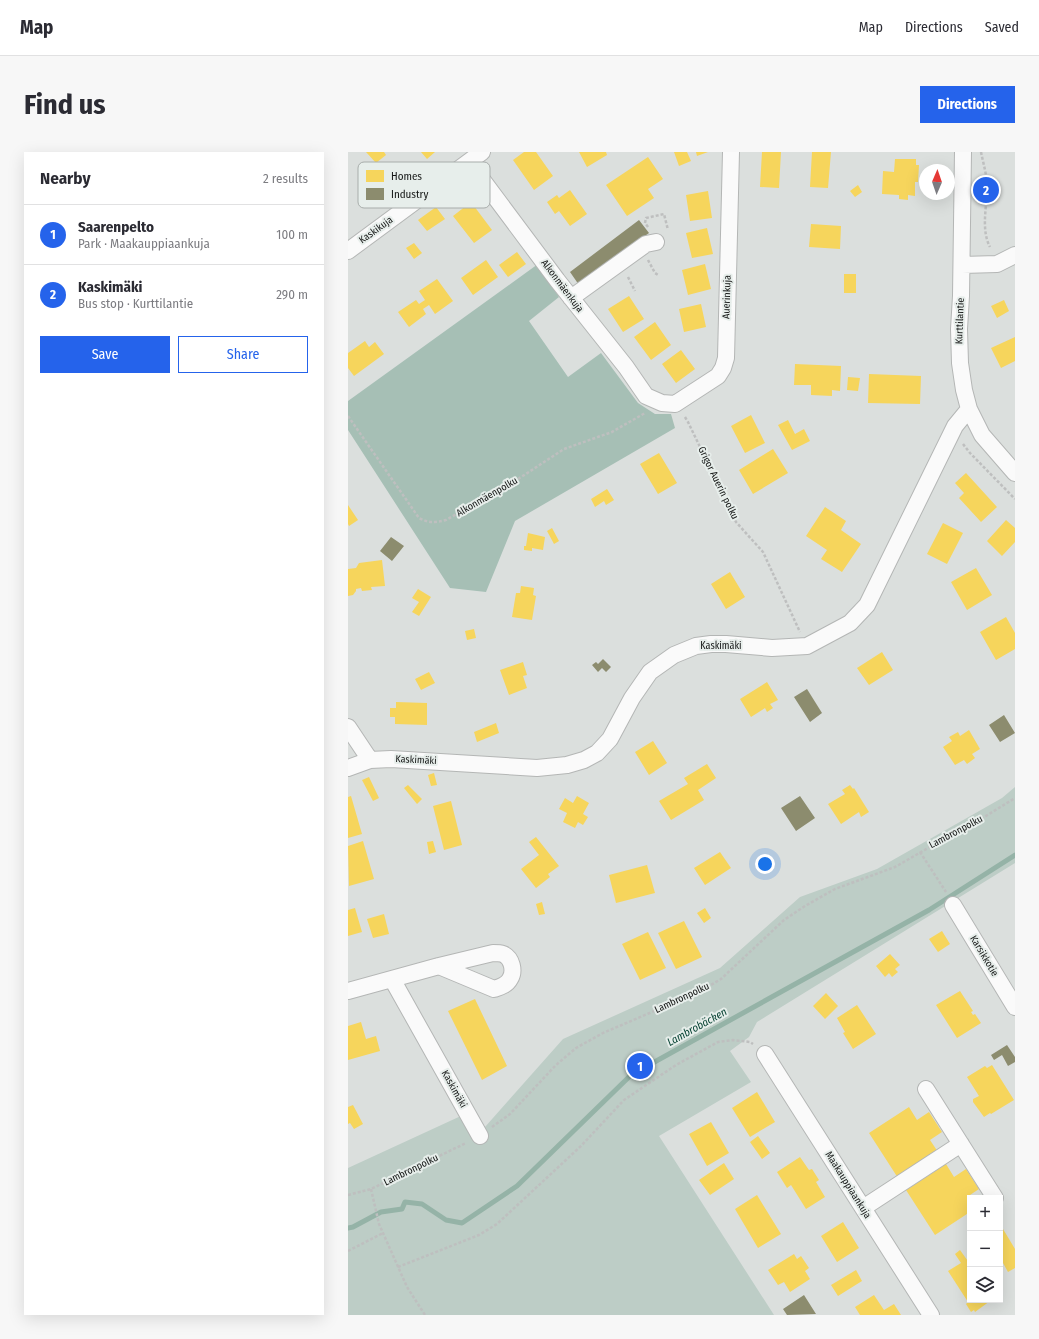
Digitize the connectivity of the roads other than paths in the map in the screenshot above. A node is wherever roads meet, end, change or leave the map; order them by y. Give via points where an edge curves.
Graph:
1 (482, 152) edge
2 (732, 152) edge
3 (963, 152) edge
4 (469, 162) edge
5 (490, 190) edge
6 (406, 208) edge
7 (656, 242) dead end
8 (348, 251) edge
9 (1015, 255) edge
10 (962, 265) junction
11 (571, 298) junction
12 (668, 404) joint
13 (970, 409) junction
14 (1015, 472) edge
15 (348, 727) edge
16 (370, 760) junction
17 (348, 768) edge
18 (953, 905) dead end
19 (439, 966) dead end
20 (392, 979) junction
21 (348, 991) edge
22 (1015, 1007) edge
23 (765, 1054) road end
24 (926, 1089) dead end
25 (480, 1136) road end
26 (961, 1144) junction
27 (993, 1195) edge
28 (863, 1208) junction
29 (931, 1315) edge

1 - 4 street, Kaskikuja
2 - 12 street, Auerinkuja via 726,358 718,376
3 - 10 street, Kurttilantie
5 - 11 street, Alkonmäenkuja
6 - 8 street, Kaskikuja
7 - 11 street via 646,244
9 - 10 street via 997,264
10 - 13 street, Kurttilantie via 960,363
11 - 12 street, Alkonmäenkuja via 646,396
13 - 14 street, Kurttilantie via 982,435
13 - 16 street, Kaskimäki via 955,426 867,605 850,622 807,646 772,648 711,644 696,646 674,655 656,666 645,678 610,739 597,753 567,765 537,768 391,759
15 - 16 street
16 - 17 street, Kaskimäki
18 - 22 street, Karsikkotie
19 - 20 street
20 - 21 street
20 - 25 street, Kaskimäki
23 - 28 street, Maakauppiaankuja
24 - 26 street
26 - 27 street
26 - 28 street
28 - 29 street, Maakauppiaankuja

